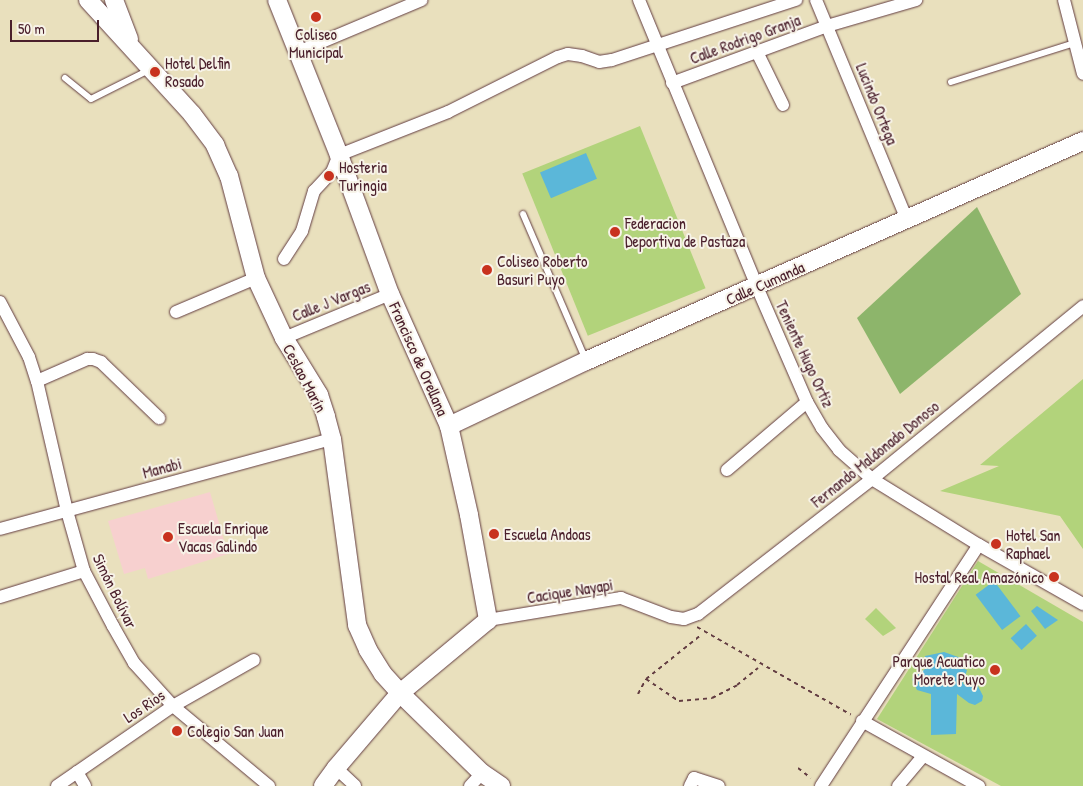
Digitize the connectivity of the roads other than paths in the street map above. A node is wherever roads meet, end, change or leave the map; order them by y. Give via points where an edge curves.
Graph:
1 (88, 0) edge
2 (114, 0) edge
3 (277, 0) edge
4 (422, 0) edge
5 (639, 0) edge
6 (796, 0) edge
7 (816, 0) edge
8 (916, 0) edge
9 (1064, 0) edge
10 (827, 26) junction
11 (1075, 44) junction
12 (658, 46) junction
13 (298, 52) junction
14 (757, 52) junction
15 (136, 53) junction
16 (150, 70) junction
17 (1083, 74) edge
18 (65, 78) dead end
19 (951, 82) dead end
20 (672, 83) junction
21 (783, 105) dead end
22 (1083, 142) edge
23 (339, 155) junction
24 (523, 214) dead end
25 (907, 220) junction
26 (284, 258) dead end
27 (256, 278) junction
28 (756, 287) junction
29 (390, 294) junction
30 (0, 302) edge
31 (1083, 306) edge
32 (176, 312) dead end
33 (284, 338) junction
34 (586, 361) junction
35 (37, 381) junction
36 (807, 402) junction
37 (159, 418) dead end
38 (449, 426) junction
39 (332, 438) junction
40 (727, 470) dead end
41 (872, 479) junction
42 (67, 511) junction
43 (0, 529) edge
44 (979, 545) junction
45 (84, 571) junction
46 (0, 597) edge
47 (1083, 604) edge
48 (488, 620) junction
49 (684, 620) joint
50 (254, 660) dead end
51 (400, 693) junction
52 (173, 706) junction
53 (862, 721) junction
54 (923, 756) junction
55 (336, 768) junction
56 (77, 772) junction
57 (482, 774) junction
58 (57, 786) edge
59 (85, 786) edge
60 (269, 786) edge
61 (323, 786) edge
62 (355, 786) edge
63 (470, 786) edge
64 (501, 786) edge
65 (690, 786) edge
66 (719, 786) edge
67 (821, 786) edge
68 (898, 786) edge
69 (979, 786) edge

1 - 15 street, Ceslao Marín
2 - 15 street
3 - 13 street, Francisco de Orellana
4 - 13 street
5 - 12 street, Teniente Hugo Ortiz
6 - 12 street
7 - 10 street, Lucindo Ortega
8 - 10 street, Calle Rodrigo Granja
9 - 11 street
10 - 14 street, Calle Rodrigo Granja
10 - 25 street, Lucindo Ortega
11 - 17 street
11 - 19 lane
12 - 20 street, Teniente Hugo Ortiz
12 - 23 street via 599,62 568,54 558,57 448,112
13 - 23 street, Francisco de Orellana
14 - 20 street, Calle Rodrigo Granja
14 - 21 street
15 - 16 street, Ceslao Marín
16 - 18 lane via 91,99
16 - 27 street, Ceslao Marín via 192,114 215,146 230,176
20 - 28 street, Teniente Hugo Ortiz
22 - 25 street, Calle Cumanda
23 - 26 street via 332,172 314,191 302,230
23 - 29 street, Francisco de Orellana
24 - 34 lane
25 - 28 street, Calle Cumanda
27 - 32 street
27 - 33 street, Ceslao Marín
28 - 34 street, Calle Cumanda
28 - 36 street, Teniente Hugo Ortiz
29 - 33 street, Calle J Vargas
29 - 38 street, Francisco de Orellana
30 - 35 street, Simón Bolívar via 29,357
31 - 41 street, Fernando Maldonado Donoso
33 - 39 street, Ceslao Marín via 319,395
34 - 38 street, Calle Cumanda
35 - 37 street via 93,359
35 - 42 street, Simón Bolívar
36 - 40 street
36 - 41 street, Teniente Hugo Ortiz via 839,450
38 - 48 street, Francisco de Orellana
39 - 42 street, Manabi
39 - 51 street, Ceslao Marín via 357,624 373,658
41 - 44 street, Teniente Hugo Ortiz
41 - 49 street, Fernando Maldonado Donoso via 698,614
42 - 43 street, Manabi
42 - 45 street, Simón Bolívar
44 - 47 street, Teniente Hugo Ortiz
44 - 53 street
45 - 46 street
45 - 52 street, Simón Bolívar via 134,663
48 - 49 street, Cacique Nayapi via 621,598
48 - 51 street
50 - 52 street, Los Rios
51 - 55 street
51 - 57 street, Ceslao Marín
52 - 56 street, Los Rios
52 - 60 street, Simón Bolívar
53 - 54 street
53 - 67 street
54 - 68 street
54 - 69 street
55 - 61 street
55 - 62 street
56 - 58 street, Los Rios
56 - 59 street
57 - 63 street
57 - 64 street, Ceslao Marín
65 - 66 street via 694,778

